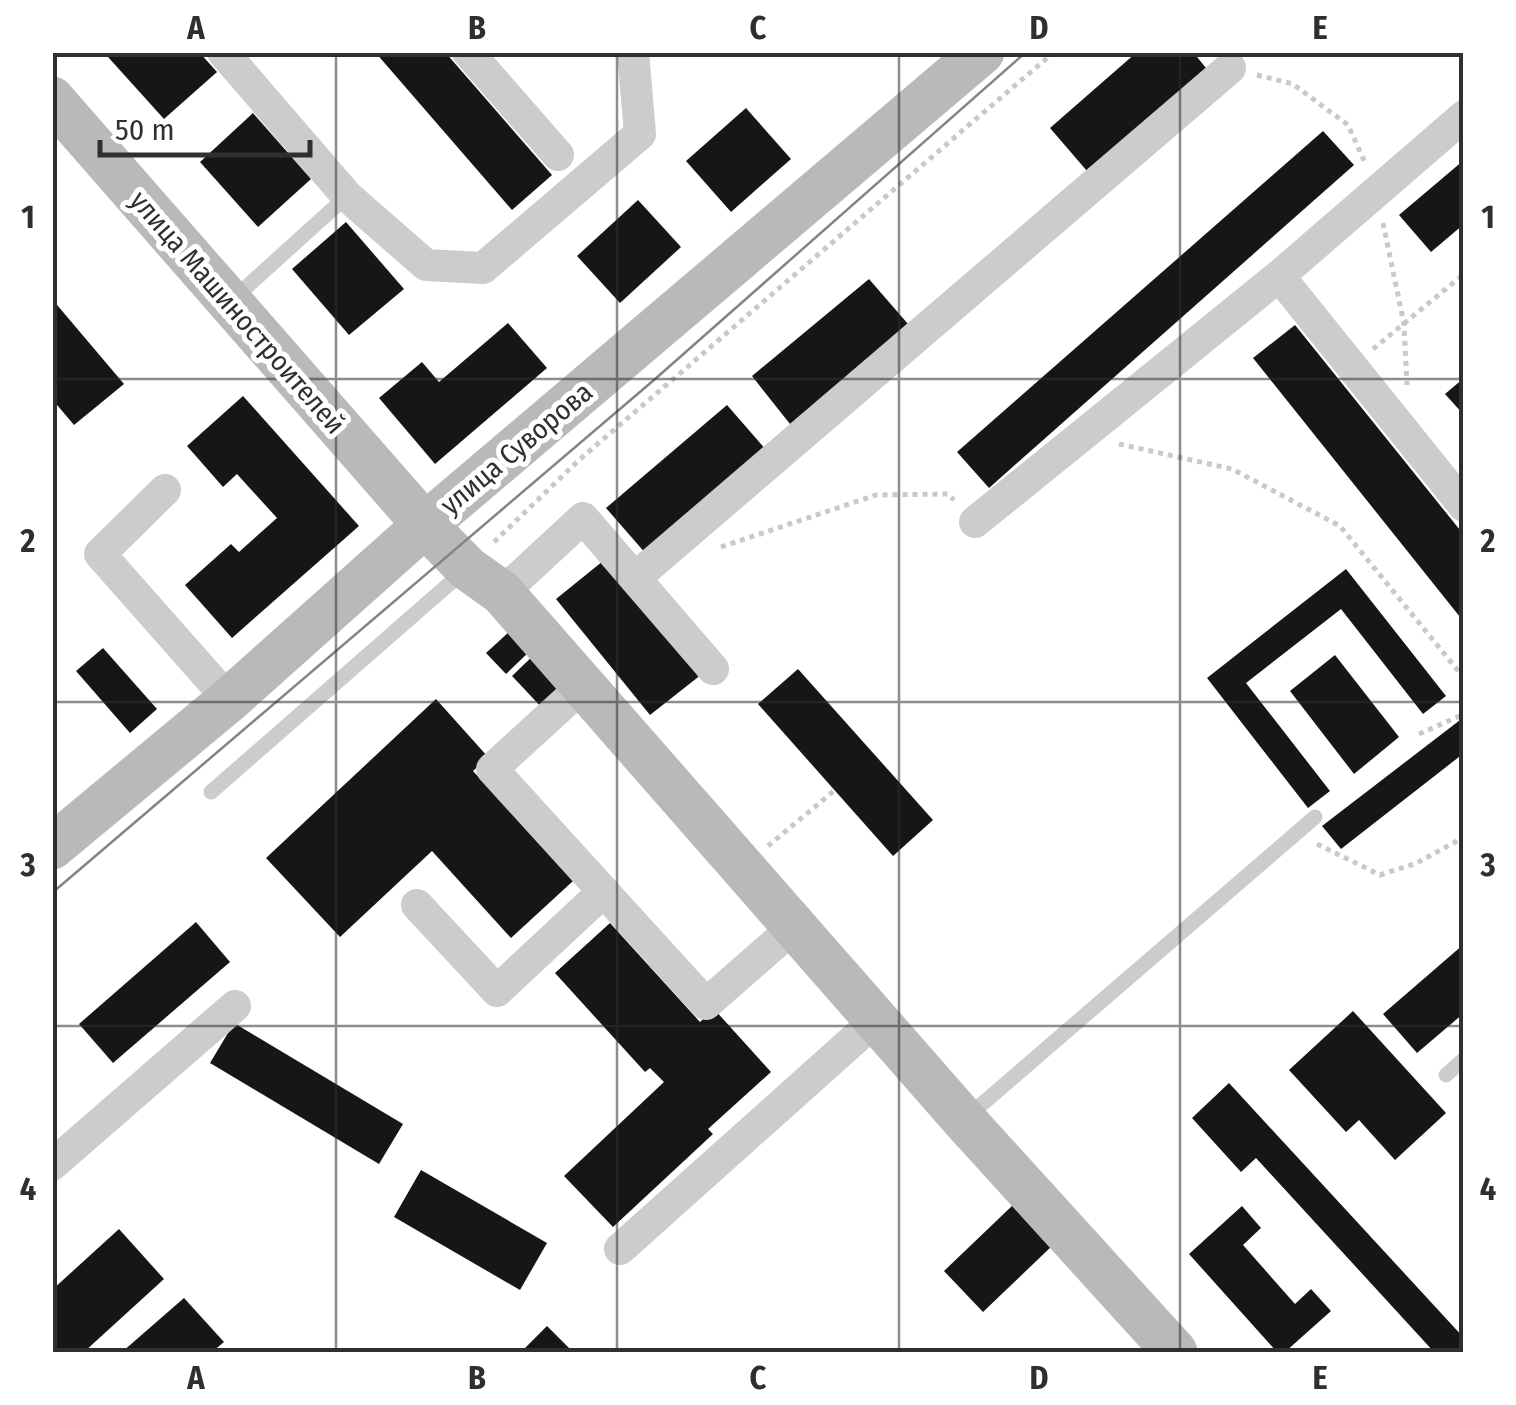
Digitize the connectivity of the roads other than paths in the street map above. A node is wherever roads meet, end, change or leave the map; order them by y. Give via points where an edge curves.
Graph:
1 (223, 52) edge
2 (468, 52) edge
3 (633, 52) edge
4 (982, 52) edge
5 (1230, 68) dead end
6 (52, 99) edge
7 (1464, 116) edge
8 (558, 154) dead end
9 (346, 196) junction
10 (1279, 276) junction
11 (230, 302) junction
12 (1452, 470) edge
13 (166, 490) dead end
14 (1464, 506) edge
15 (975, 522) road end
16 (425, 526) junction
17 (635, 578) junction
18 (484, 581) junction
19 (714, 670) dead end
20 (583, 686) junction
21 (229, 700) junction
22 (211, 792) dead end
23 (1315, 817) dead end
24 (52, 847) edge
25 (603, 892) junction
26 (416, 904) dead end
27 (795, 926) junction
28 (235, 1006) dead end
29 (877, 1019) junction
30 (1464, 1059) edge
31 (1446, 1074) dead end
32 (964, 1120) junction
33 (52, 1164) edge
34 (620, 1249) dead end
35 (1175, 1352) edge

1 - 9 street
2 - 8 street
3 - 9 street via 640,134 484,268 426,265
4 - 16 street, улица Суворова
5 - 17 street
6 - 11 street, улица Машиностроителей
7 - 10 street
9 - 11 lane
10 - 12 street via 1352,367
10 - 15 street
11 - 16 street, улица Машиностроителей
12 - 14 street
13 - 21 street via 100,554
16 - 18 street, улица Машиностроителей
16 - 21 street, улица Суворова
17 - 18 street via 584,518
17 - 19 street
18 - 20 street, улица Машиностроителей
18 - 22 lane
20 - 25 street via 492,769
20 - 27 street, улица Машиностроителей
21 - 24 street, улица Суворова
23 - 32 lane
25 - 26 street via 497,990
25 - 27 street via 706,1004
27 - 29 street, улица Машиностроителей
28 - 33 street
29 - 32 street, улица Машиностроителей
29 - 34 street
30 - 31 lane
32 - 35 street, улица Машиностроителей

